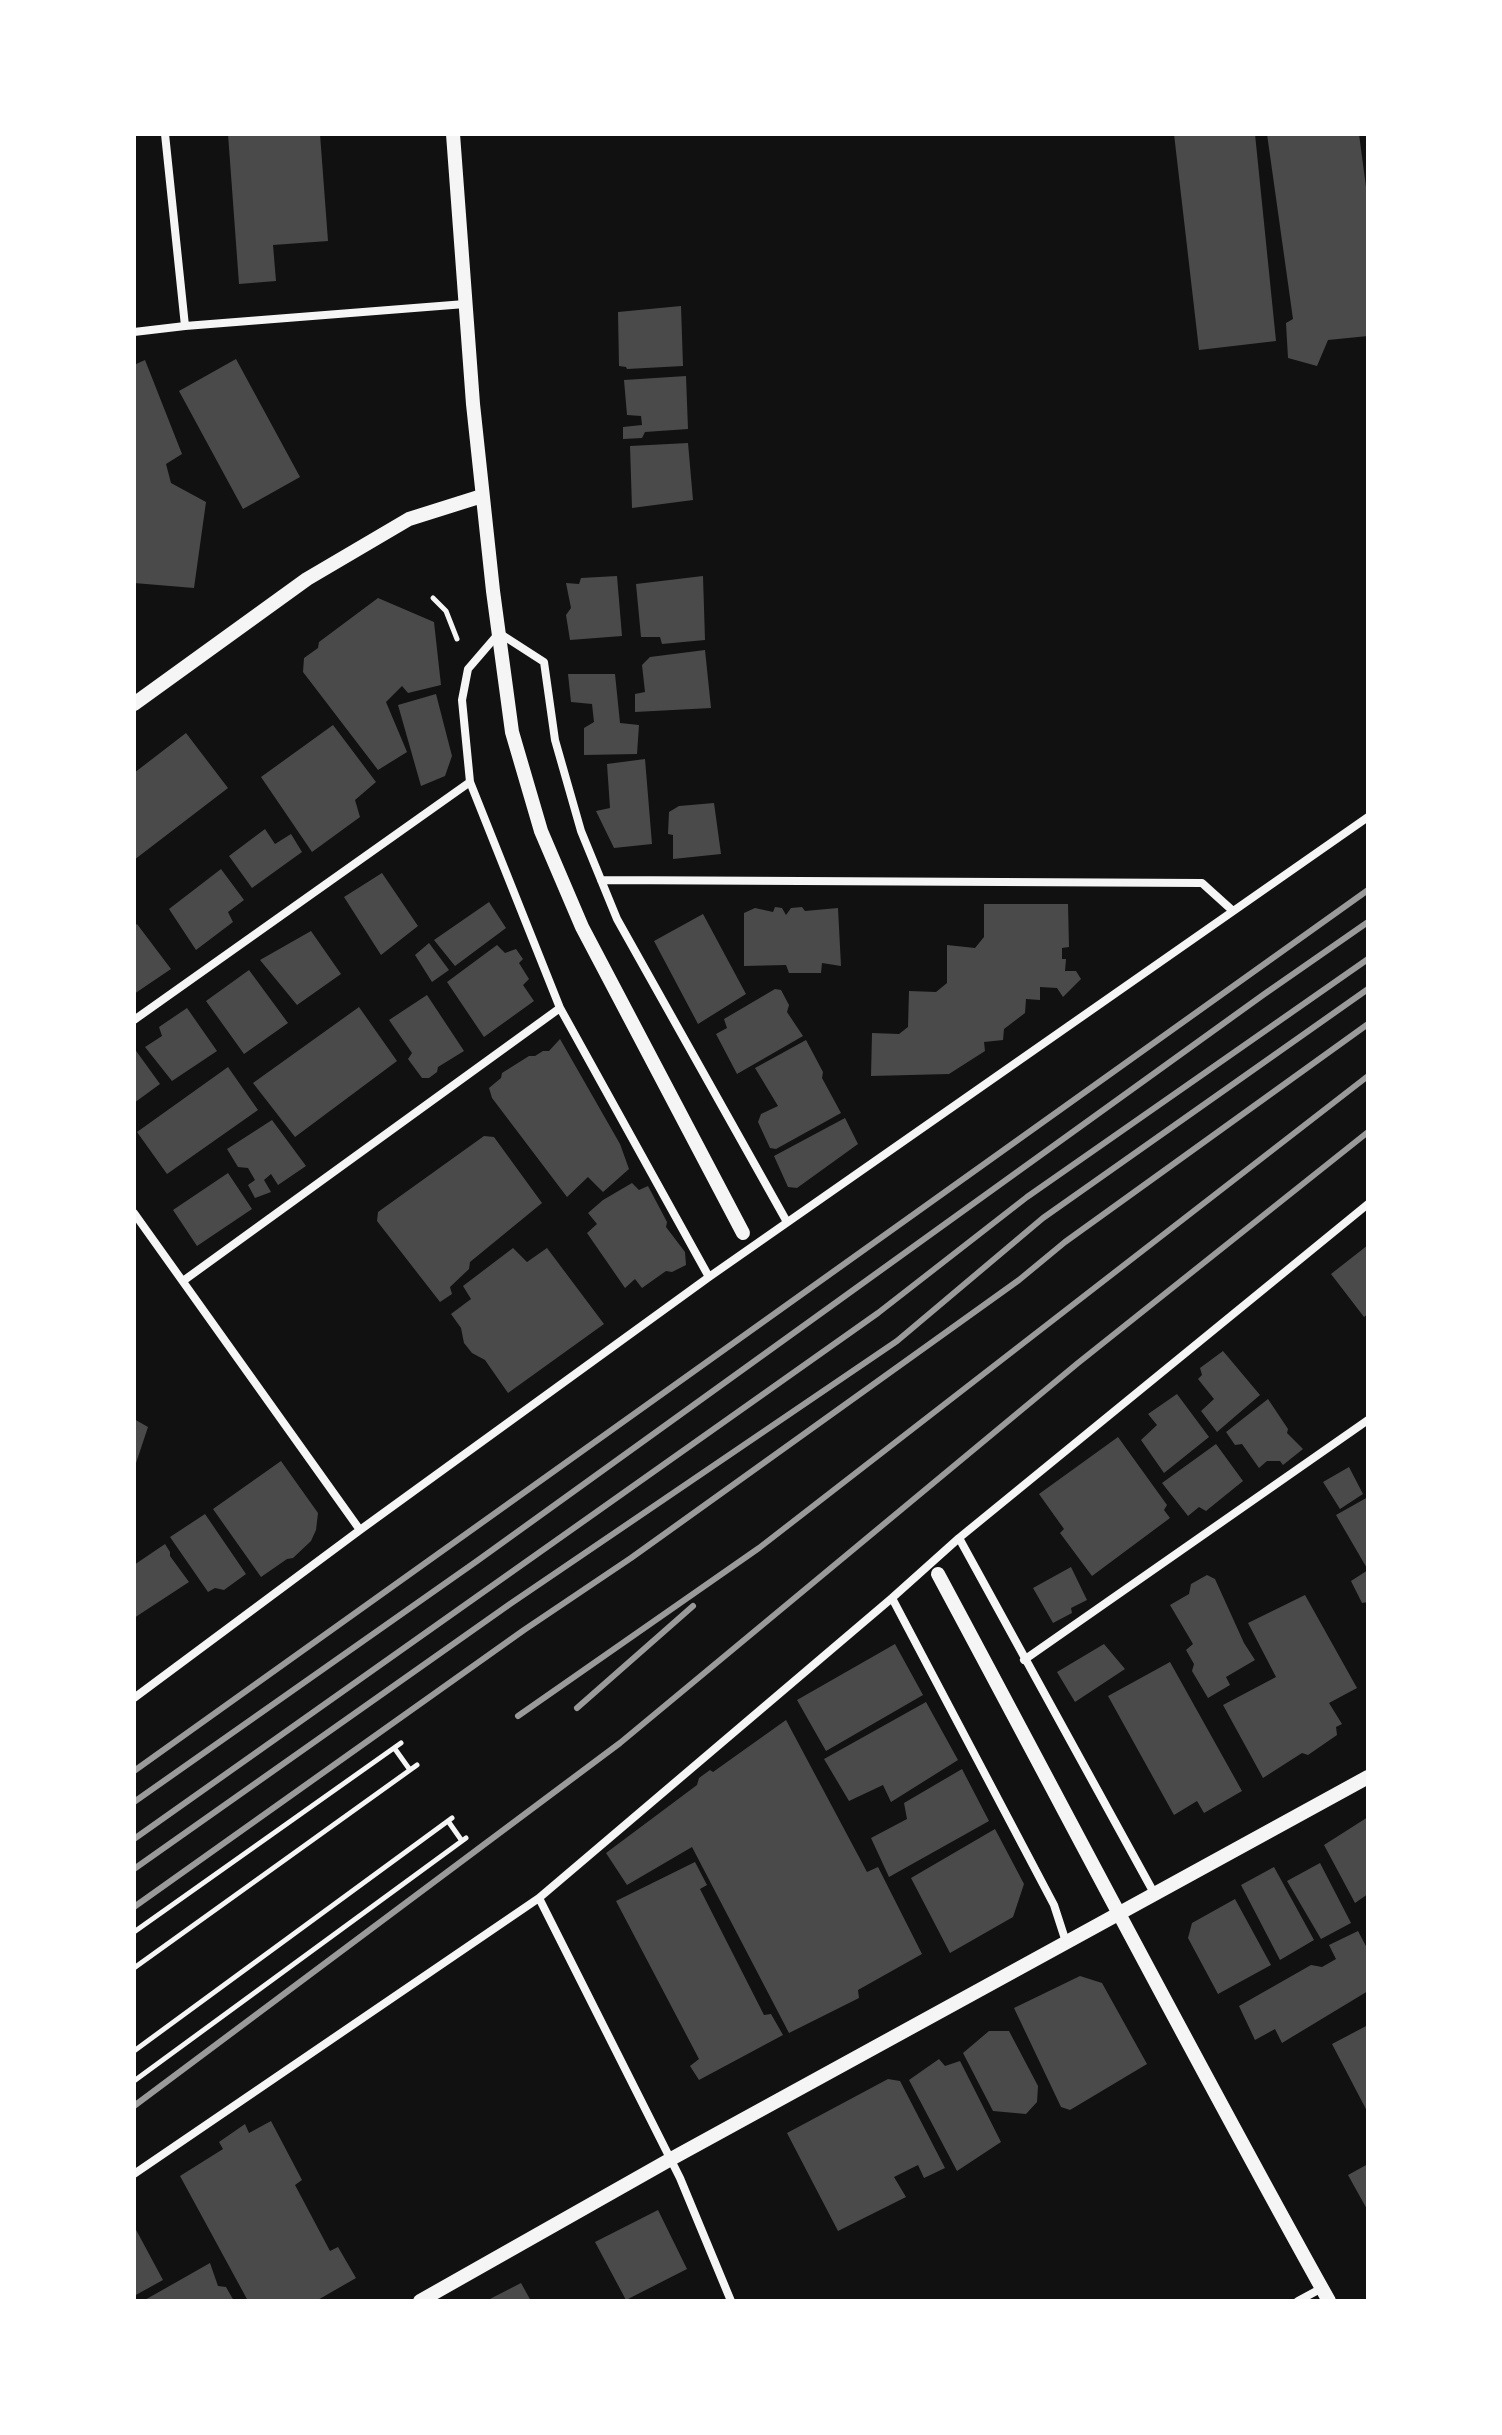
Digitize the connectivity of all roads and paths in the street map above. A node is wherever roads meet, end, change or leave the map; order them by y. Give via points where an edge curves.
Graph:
1 (165, 134) edge
2 (453, 134) edge
3 (465, 304) junction
4 (185, 326) junction
5 (134, 332) edge
6 (482, 496) junction
7 (499, 633) junction
8 (134, 704) edge
9 (470, 782) junction
10 (1368, 817) edge
11 (601, 880) junction
12 (1233, 911) junction
13 (560, 1008) junction
14 (134, 1020) edge
15 (1368, 1204) edge
16 (134, 1213) edge
17 (787, 1222) junction
18 (743, 1233) dead end
19 (709, 1277) junction
20 (183, 1281) junction
21 (1368, 1420) edge
22 (360, 1530) junction
23 (959, 1538) junction
24 (938, 1574) dead end
25 (892, 1598) junction
26 (1024, 1660) junction
27 (134, 1698) edge
28 (401, 1743) dead end
29 (395, 1749) junction
30 (417, 1765) dead end
31 (410, 1770) junction
32 (1368, 1777) edge
33 (1154, 1893) junction
34 (539, 1898) junction
35 (1120, 1914) junction
36 (134, 1932) edge
37 (1066, 1942) junction
38 (134, 1968) edge
39 (134, 2051) edge
40 (134, 2081) edge
41 (671, 2159) junction
42 (134, 2174) edge
43 (1325, 2294) edge
44 (420, 2301) edge
45 (731, 2301) edge
46 (1298, 2301) edge

1 - 4 street
2 - 3 street
3 - 4 street
3 - 6 street
4 - 5 street
6 - 7 street
6 - 8 street via 409,519 307,579
7 - 9 street via 468,669 462,700
7 - 11 street via 544,662 555,740
7 - 18 street via 512,732 541,831 582,927
9 - 13 street
9 - 14 street
10 - 12 street
11 - 12 street via 1202,883
11 - 17 street via 617,919
12 - 17 street
13 - 19 street
13 - 20 street
15 - 23 street
16 - 20 street
17 - 19 street
19 - 22 street
20 - 22 street
21 - 26 street
22 - 27 street
23 - 25 street
23 - 26 street
24 - 35 street
25 - 34 street
25 - 37 street via 1054,1905
26 - 33 street
28 - 29 path
29 - 31 path
29 - 36 path
30 - 31 path
31 - 38 path
32 - 33 street
33 - 35 street
34 - 41 street
34 - 42 street
35 - 37 street
35 - 43 street
37 - 41 street
39 - 40 path via 450,1820 464,1839
41 - 44 street
41 - 45 street
43 - 46 street

